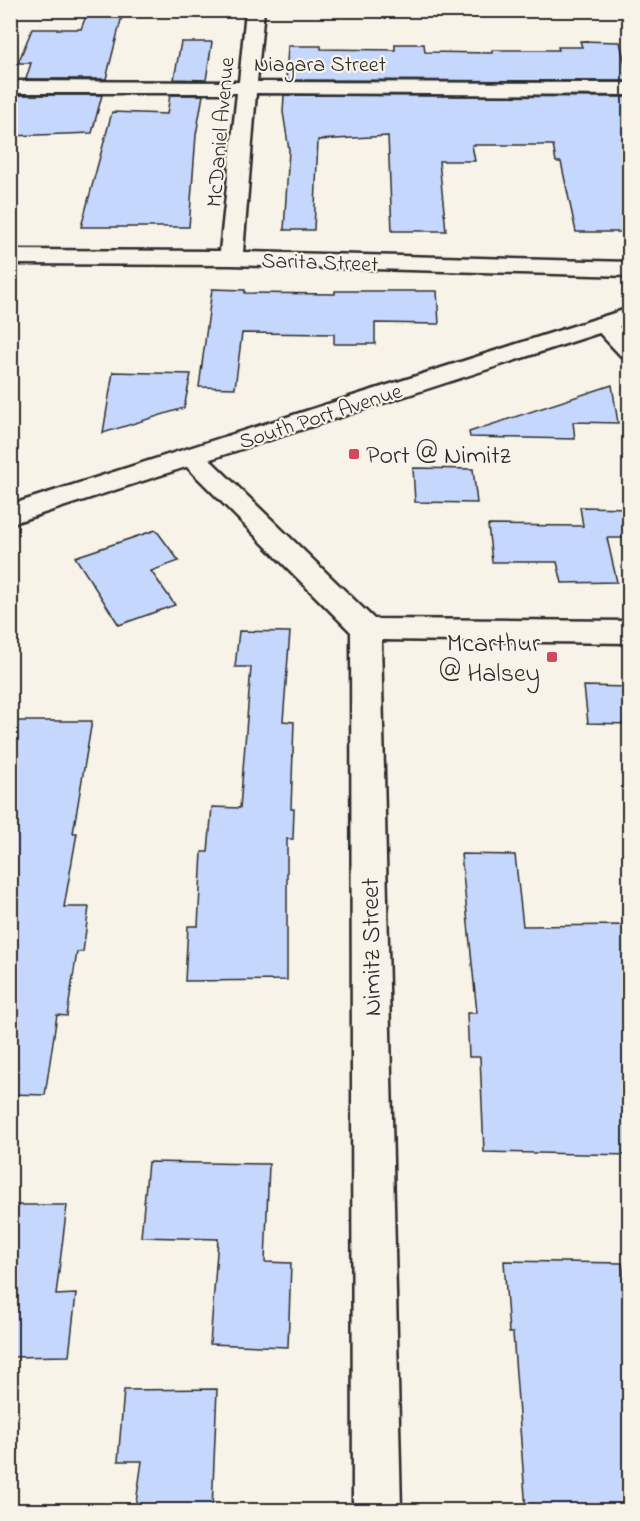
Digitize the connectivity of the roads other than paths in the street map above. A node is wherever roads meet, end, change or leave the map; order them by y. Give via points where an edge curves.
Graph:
1 (255, 10) edge
2 (10, 87) edge
3 (247, 87) junction
4 (630, 89) edge
5 (10, 257) edge
6 (231, 258) junction
7 (630, 269) edge
8 (630, 315) edge
9 (603, 324) junction
10 (630, 351) edge
11 (192, 457) junction
12 (10, 516) edge
13 (366, 629) junction
14 (630, 632) edge
15 (377, 1510) edge

1 - 3 street, McDaniel Avenue
2 - 3 street, Niagara Street
3 - 4 street, Niagara Street
3 - 6 street, McDaniel Avenue
5 - 6 street, Sarita Street
6 - 7 street, Sarita Street
8 - 9 street, South Port Avenue
9 - 10 street
9 - 11 street, South Port Avenue
11 - 12 street, South Port Avenue
11 - 13 street
13 - 14 street
13 - 15 street, Nimitz Street

